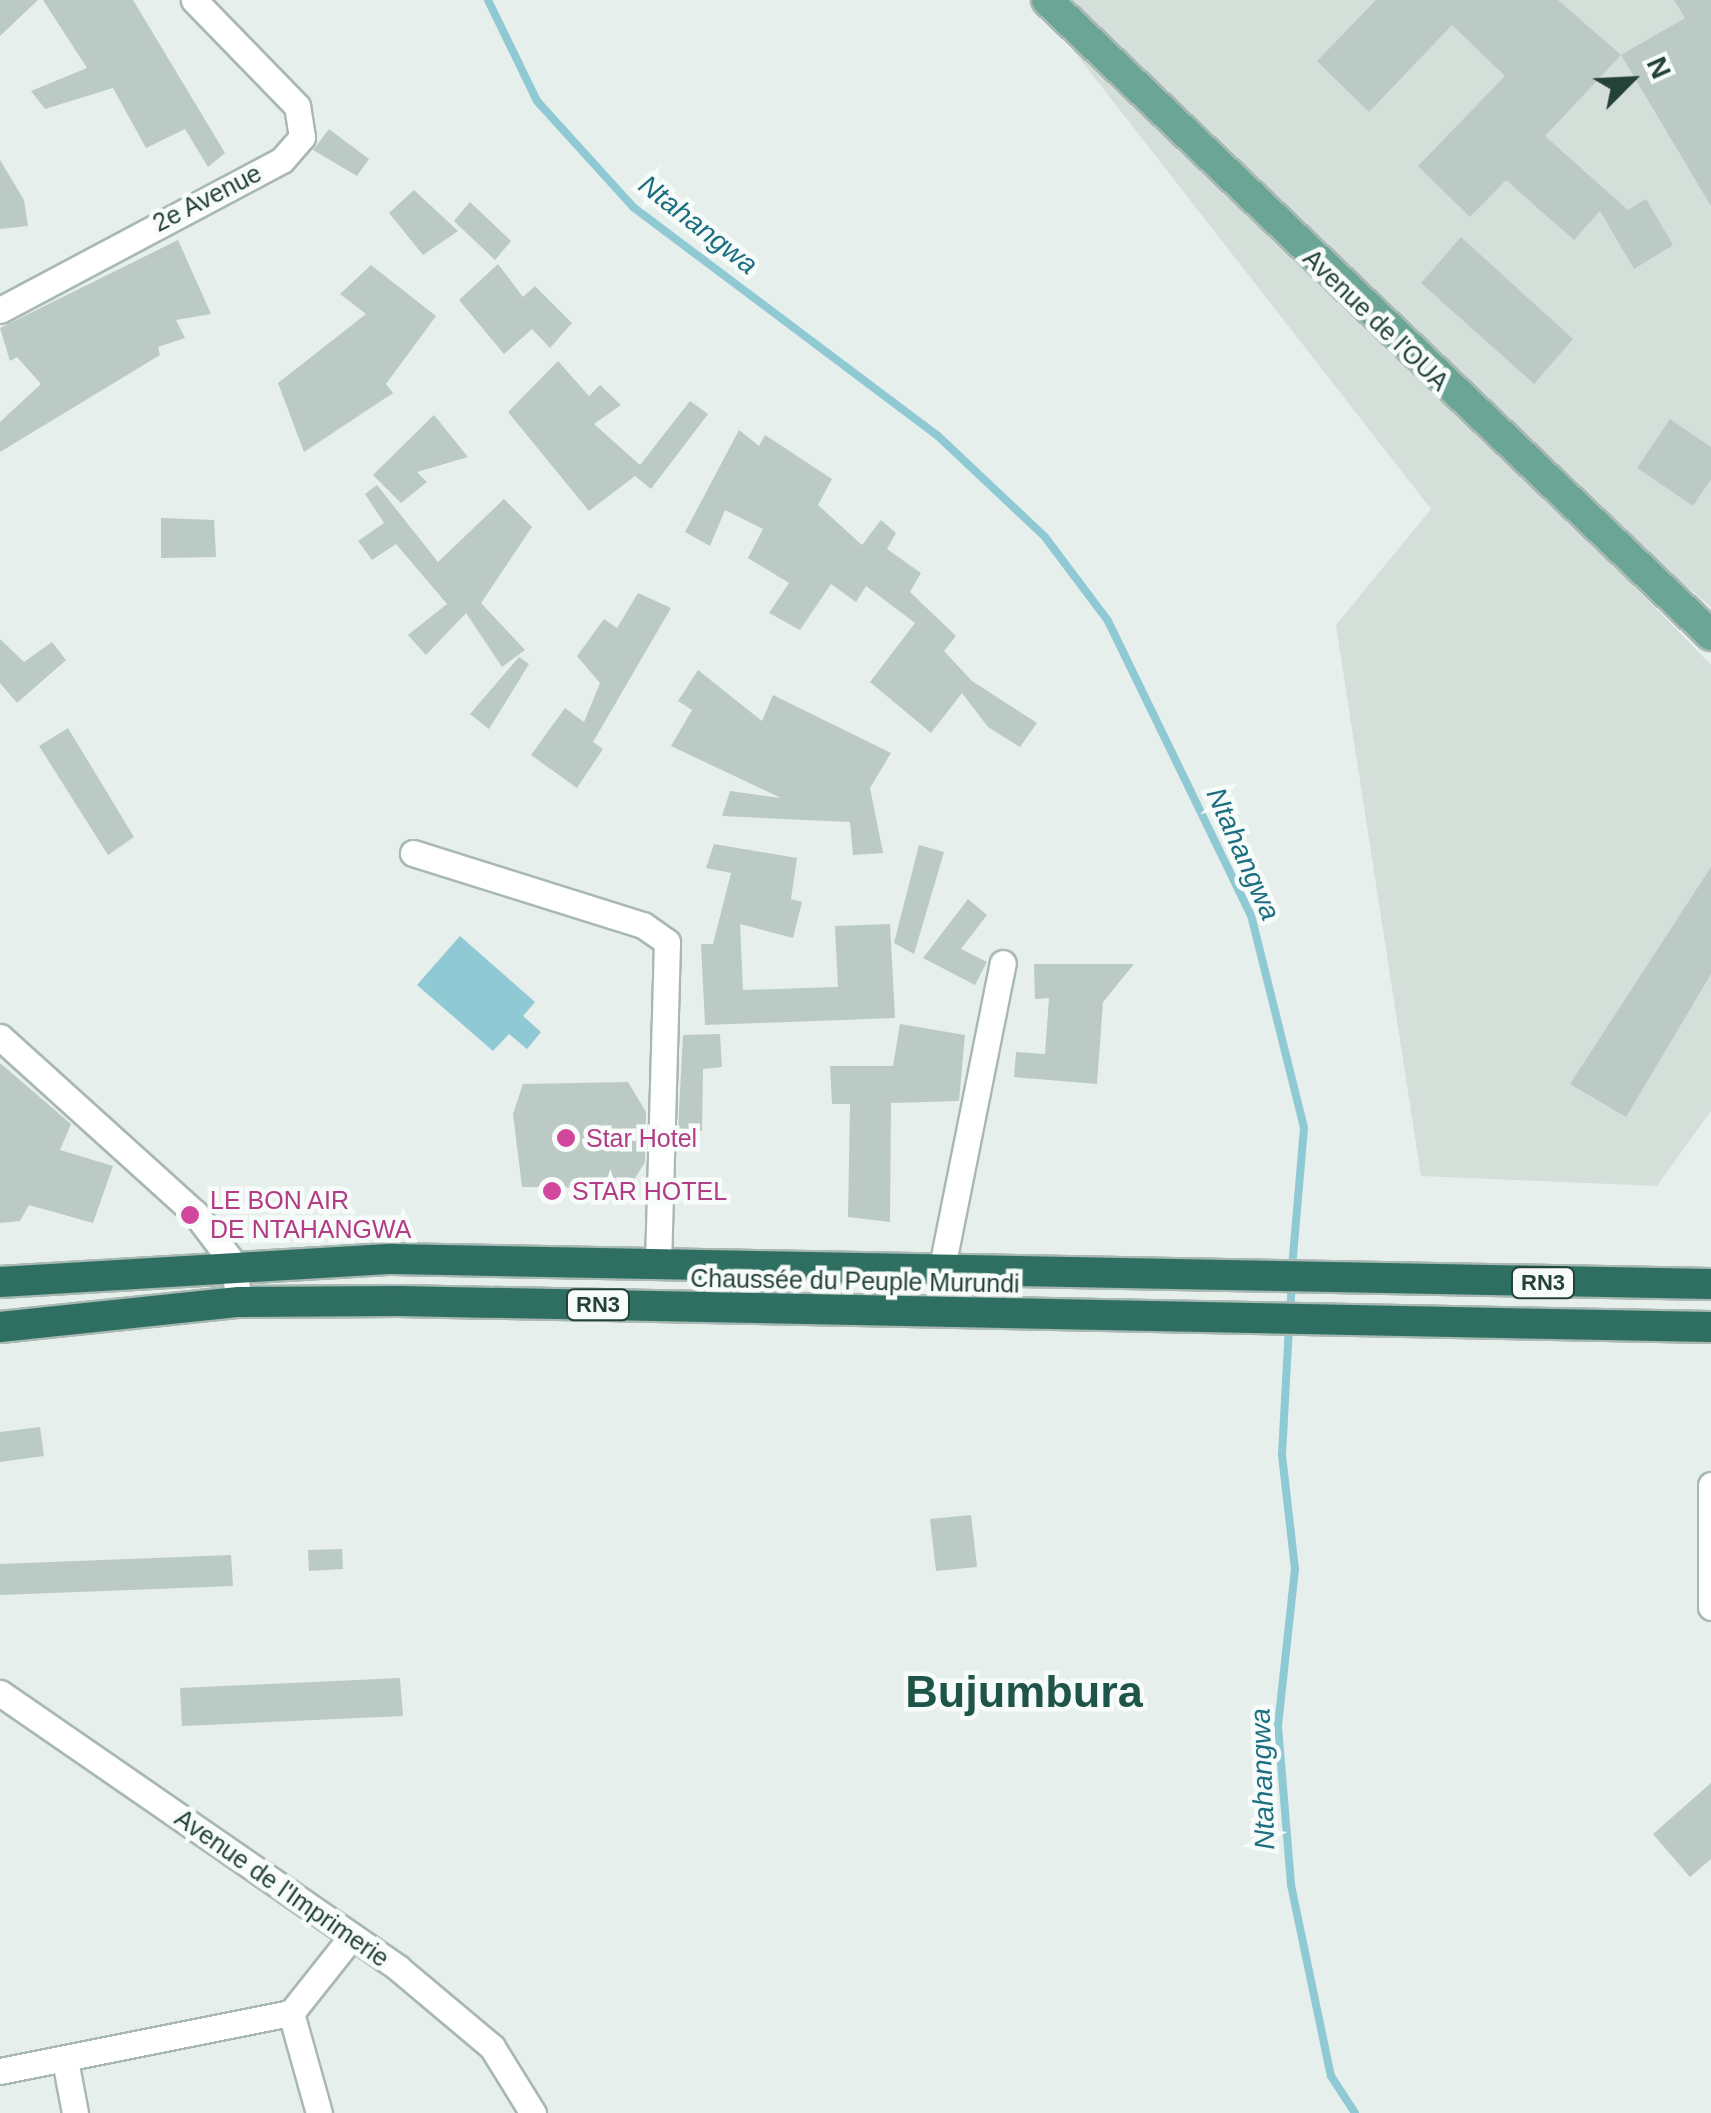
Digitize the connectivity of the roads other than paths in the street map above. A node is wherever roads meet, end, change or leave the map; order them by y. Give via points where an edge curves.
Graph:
1 (194, 0) edge
2 (1047, 0) edge
3 (0, 310) edge
4 (1711, 634) edge
5 (412, 853) dead end
6 (1003, 962) dead end
7 (0, 1037) edge
8 (233, 1263) junction
9 (658, 1265) junction
10 (941, 1272) junction
11 (0, 1282) edge
12 (1711, 1284) edge
13 (239, 1302) junction
14 (0, 1327) edge
15 (1711, 1327) edge
16 (1711, 1485) edge
17 (1711, 1608) edge
18 (0, 1693) edge
19 (352, 1936) junction
20 (290, 2013) junction
21 (65, 2060) junction
22 (0, 2071) edge
23 (75, 2113) edge
24 (319, 2113) edge
25 (533, 2113) edge

1 - 3 street, 2e Avenue via 297,106 302,137 282,160
2 - 4 main road, Avenue de l'OUA
5 - 9 street via 643,924 667,942
6 - 10 street
7 - 8 street via 196,1213
8 - 9 highway, Chaussée du Peuple Murundi / RN3
8 - 11 highway, Chaussée du Peuple Murundi / RN3
8 - 13 street
9 - 10 highway, Chaussée du Peuple Murundi / RN3
10 - 12 highway, Chaussée du Peuple Murundi / RN3
13 - 14 highway, Chaussée du Peuple Murundi / RN3
13 - 15 highway, Chaussée du Peuple Murundi / RN3
16 - 17 street
18 - 19 street, Avenue de l'Imprimerie
19 - 20 street
19 - 25 street, Avenue de l'Imprimerie via 492,2047
20 - 21 street
20 - 24 street
21 - 22 street
21 - 23 street

